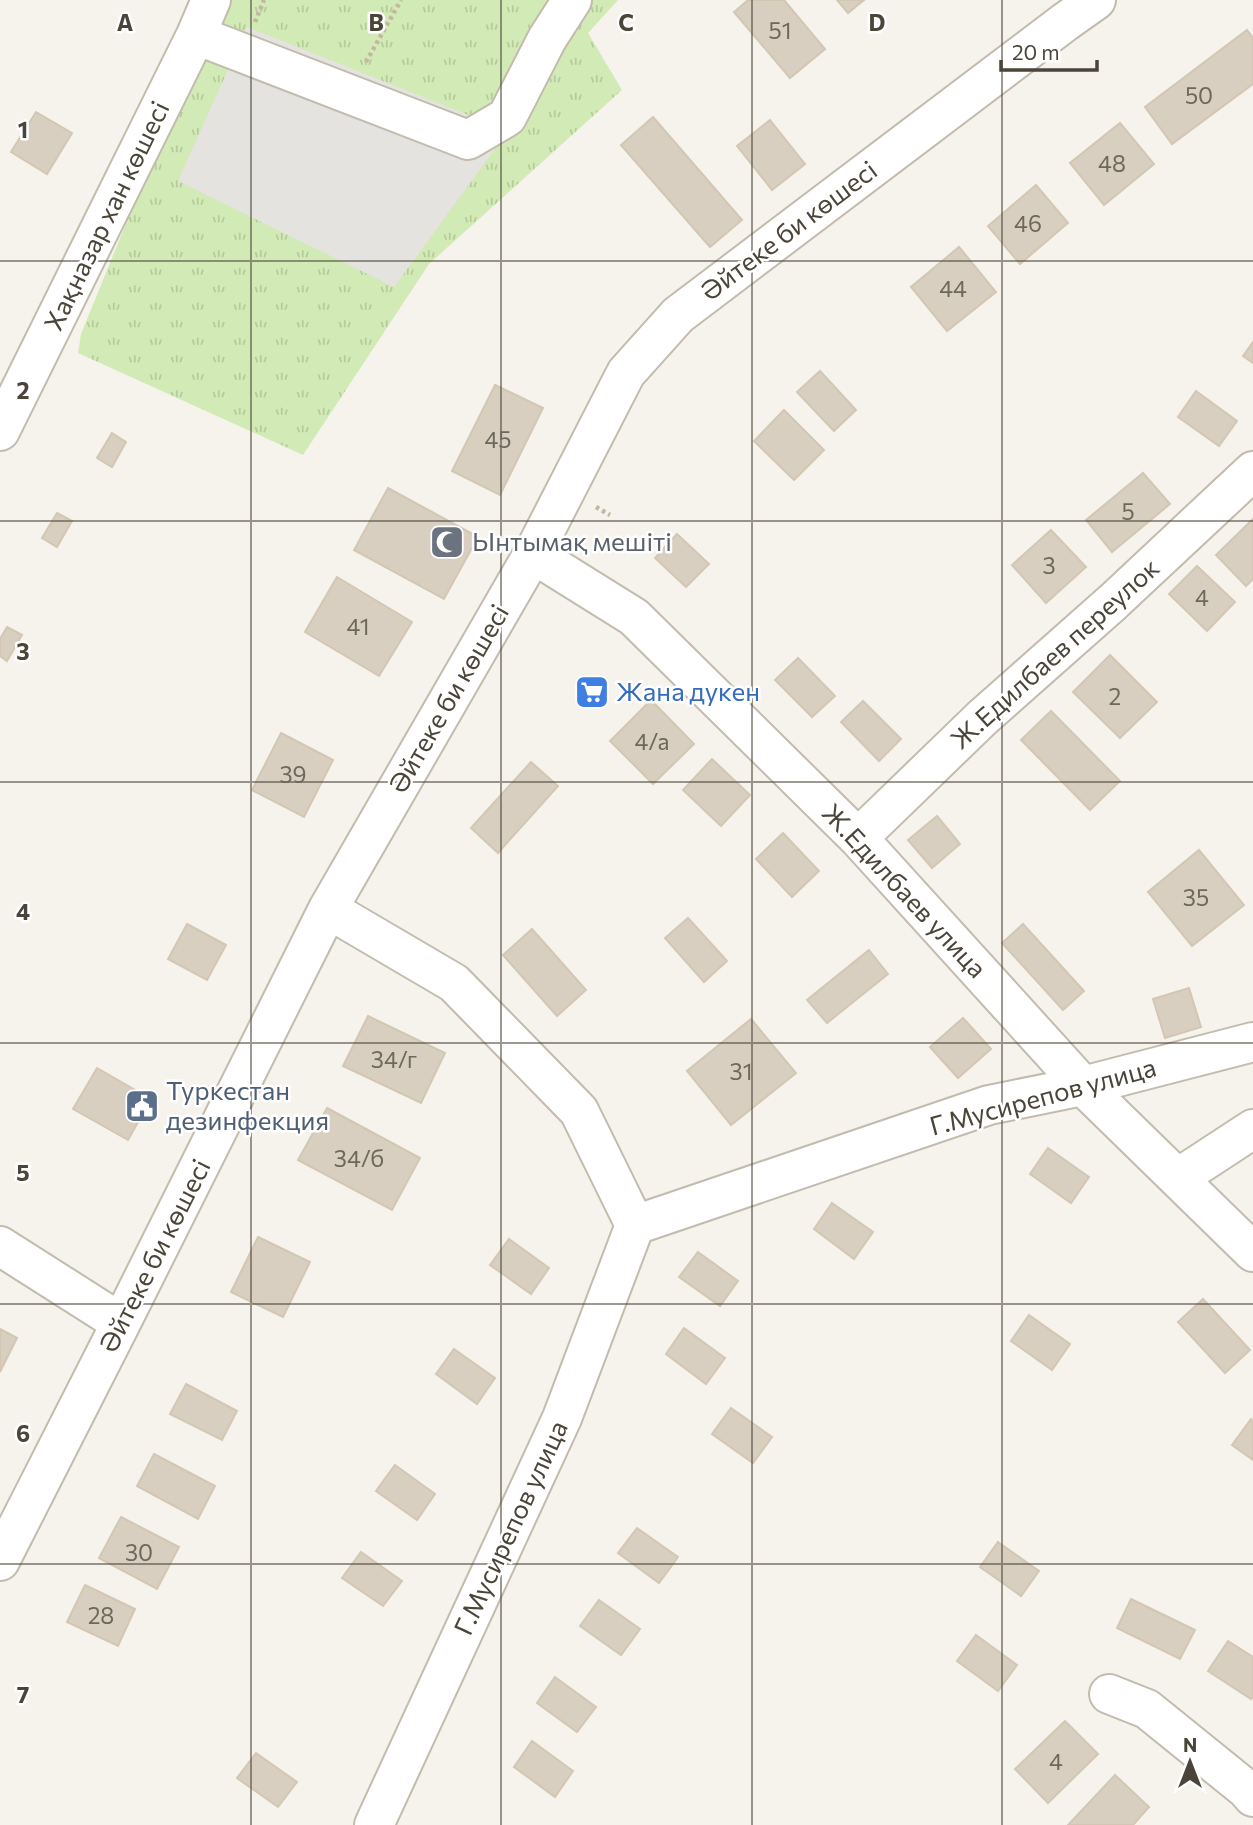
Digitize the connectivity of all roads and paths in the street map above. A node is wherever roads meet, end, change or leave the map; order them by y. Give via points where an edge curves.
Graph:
1 (211, 0) edge
2 (401, 0) edge
3 (572, 0) edge
4 (1096, 0) edge
5 (197, 35) junction
6 (348, 93) junction
7 (0, 431) edge
8 (1253, 471) edge
9 (533, 554) junction
10 (858, 838) junction
11 (328, 909) junction
12 (1253, 1042) edge
13 (1083, 1086) junction
14 (1253, 1129) edge
15 (1178, 1178) junction
16 (635, 1226) junction
17 (0, 1246) edge
18 (1253, 1252) edge
19 (121, 1323) junction
20 (0, 1561) edge
21 (1110, 1694) dead end
22 (1253, 1797) edge
23 (374, 1825) edge

1 - 5 street, Хақназар хан көшесі
2 - 6 path
3 - 6 street via 507,117 468,140
4 - 9 street, Әйтеке би көшесі via 678,315 626,373
5 - 6 street
5 - 7 street, Хақназар хан көшесі
8 - 10 street, Ж.Едилбаев переулок via 982,718
9 - 10 street, Ж.Едилбаев улица via 634,617
9 - 11 street, Әйтеке би көшесі
10 - 13 street, Ж.Едилбаев улица
11 - 16 street via 454,983 579,1111
11 - 19 street, Әйтеке би көшесі
12 - 13 street, Г.Мусирепов улица
13 - 15 street, Ж.Едилбаев улица
13 - 16 street, Г.Мусирепов улица via 989,1105
14 - 15 street
15 - 18 street, Ж.Едилбаев улица
16 - 23 street, Г.Мусирепов улица via 562,1418
17 - 19 street
19 - 20 street, Әйтеке би көшесі
21 - 22 street via 1147,1709

